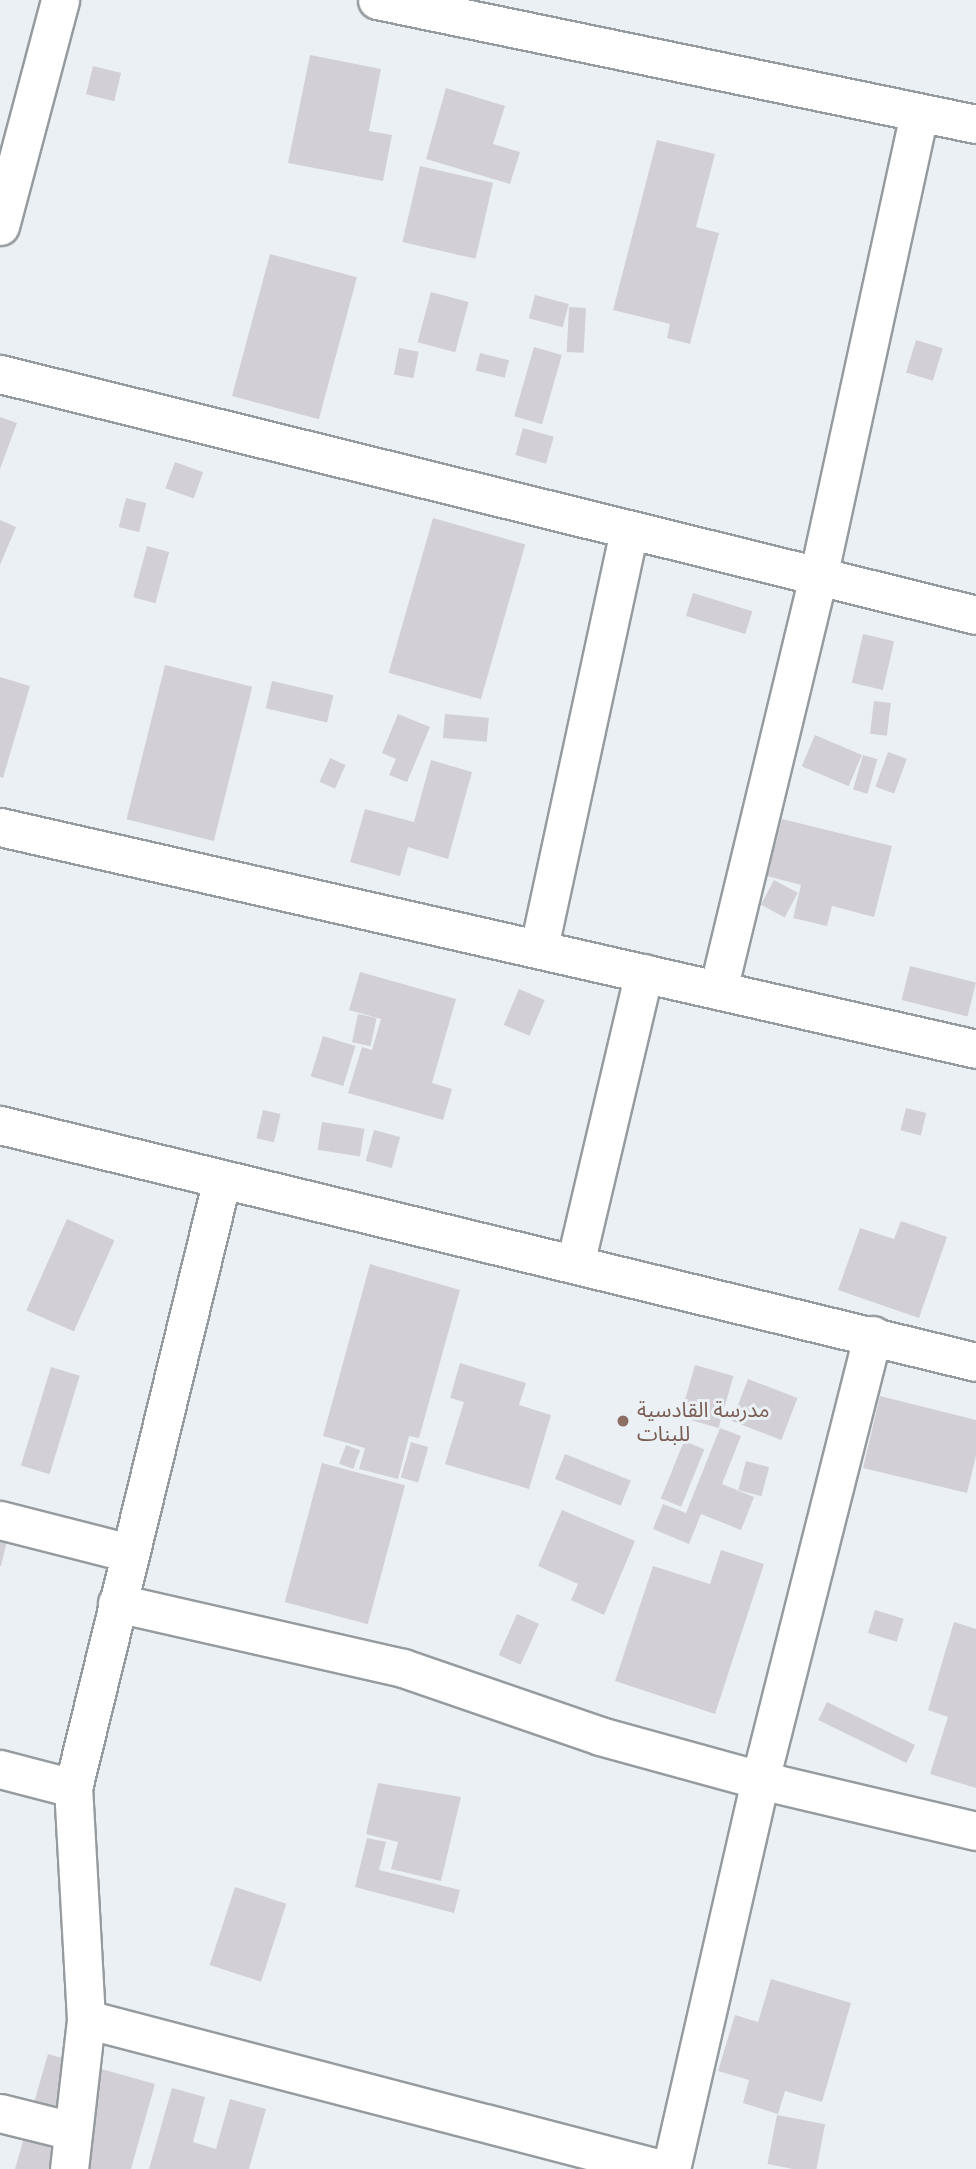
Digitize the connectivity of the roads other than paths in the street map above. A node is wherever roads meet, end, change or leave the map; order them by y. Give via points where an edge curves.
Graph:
1 (60, 0) edge
2 (377, 0) edge
3 (919, 114) junction
4 (976, 124) edge
5 (0, 226) edge
6 (0, 374) edge
7 (629, 532) junction
8 (818, 577) junction
9 (976, 615) edge
10 (0, 827) edge
11 (538, 947) junction
12 (644, 974) junction
13 (718, 990) junction
14 (976, 1049) edge
15 (0, 1125) edge
16 (222, 1179) junction
17 (575, 1264) junction
18 (873, 1335) junction
19 (976, 1362) edge
20 (0, 1520) edge
21 (129, 1553) junction
22 (117, 1603) junction
23 (0, 1769) edge
24 (760, 1780) junction
25 (72, 1788) junction
26 (976, 1831) edge
27 (86, 2019) junction
28 (0, 2113) edge
29 (72, 2131) junction
30 (69, 2169) edge
31 (661, 2169) edge
32 (671, 2169) edge

1 - 5 street
2 - 3 street
3 - 4 street
3 - 8 street
6 - 7 street
7 - 8 street
7 - 11 street
8 - 9 street
8 - 13 street
10 - 11 street
11 - 12 street
12 - 13 street
12 - 17 street
13 - 14 street
15 - 16 street
16 - 17 street
16 - 21 street
17 - 18 street
18 - 19 street
18 - 24 street
20 - 21 street
21 - 22 street
22 - 24 street via 403,1668 600,1736
22 - 25 street
23 - 25 street
24 - 26 street
24 - 32 street
25 - 27 street
27 - 29 street
27 - 31 street
28 - 29 street
29 - 30 street

